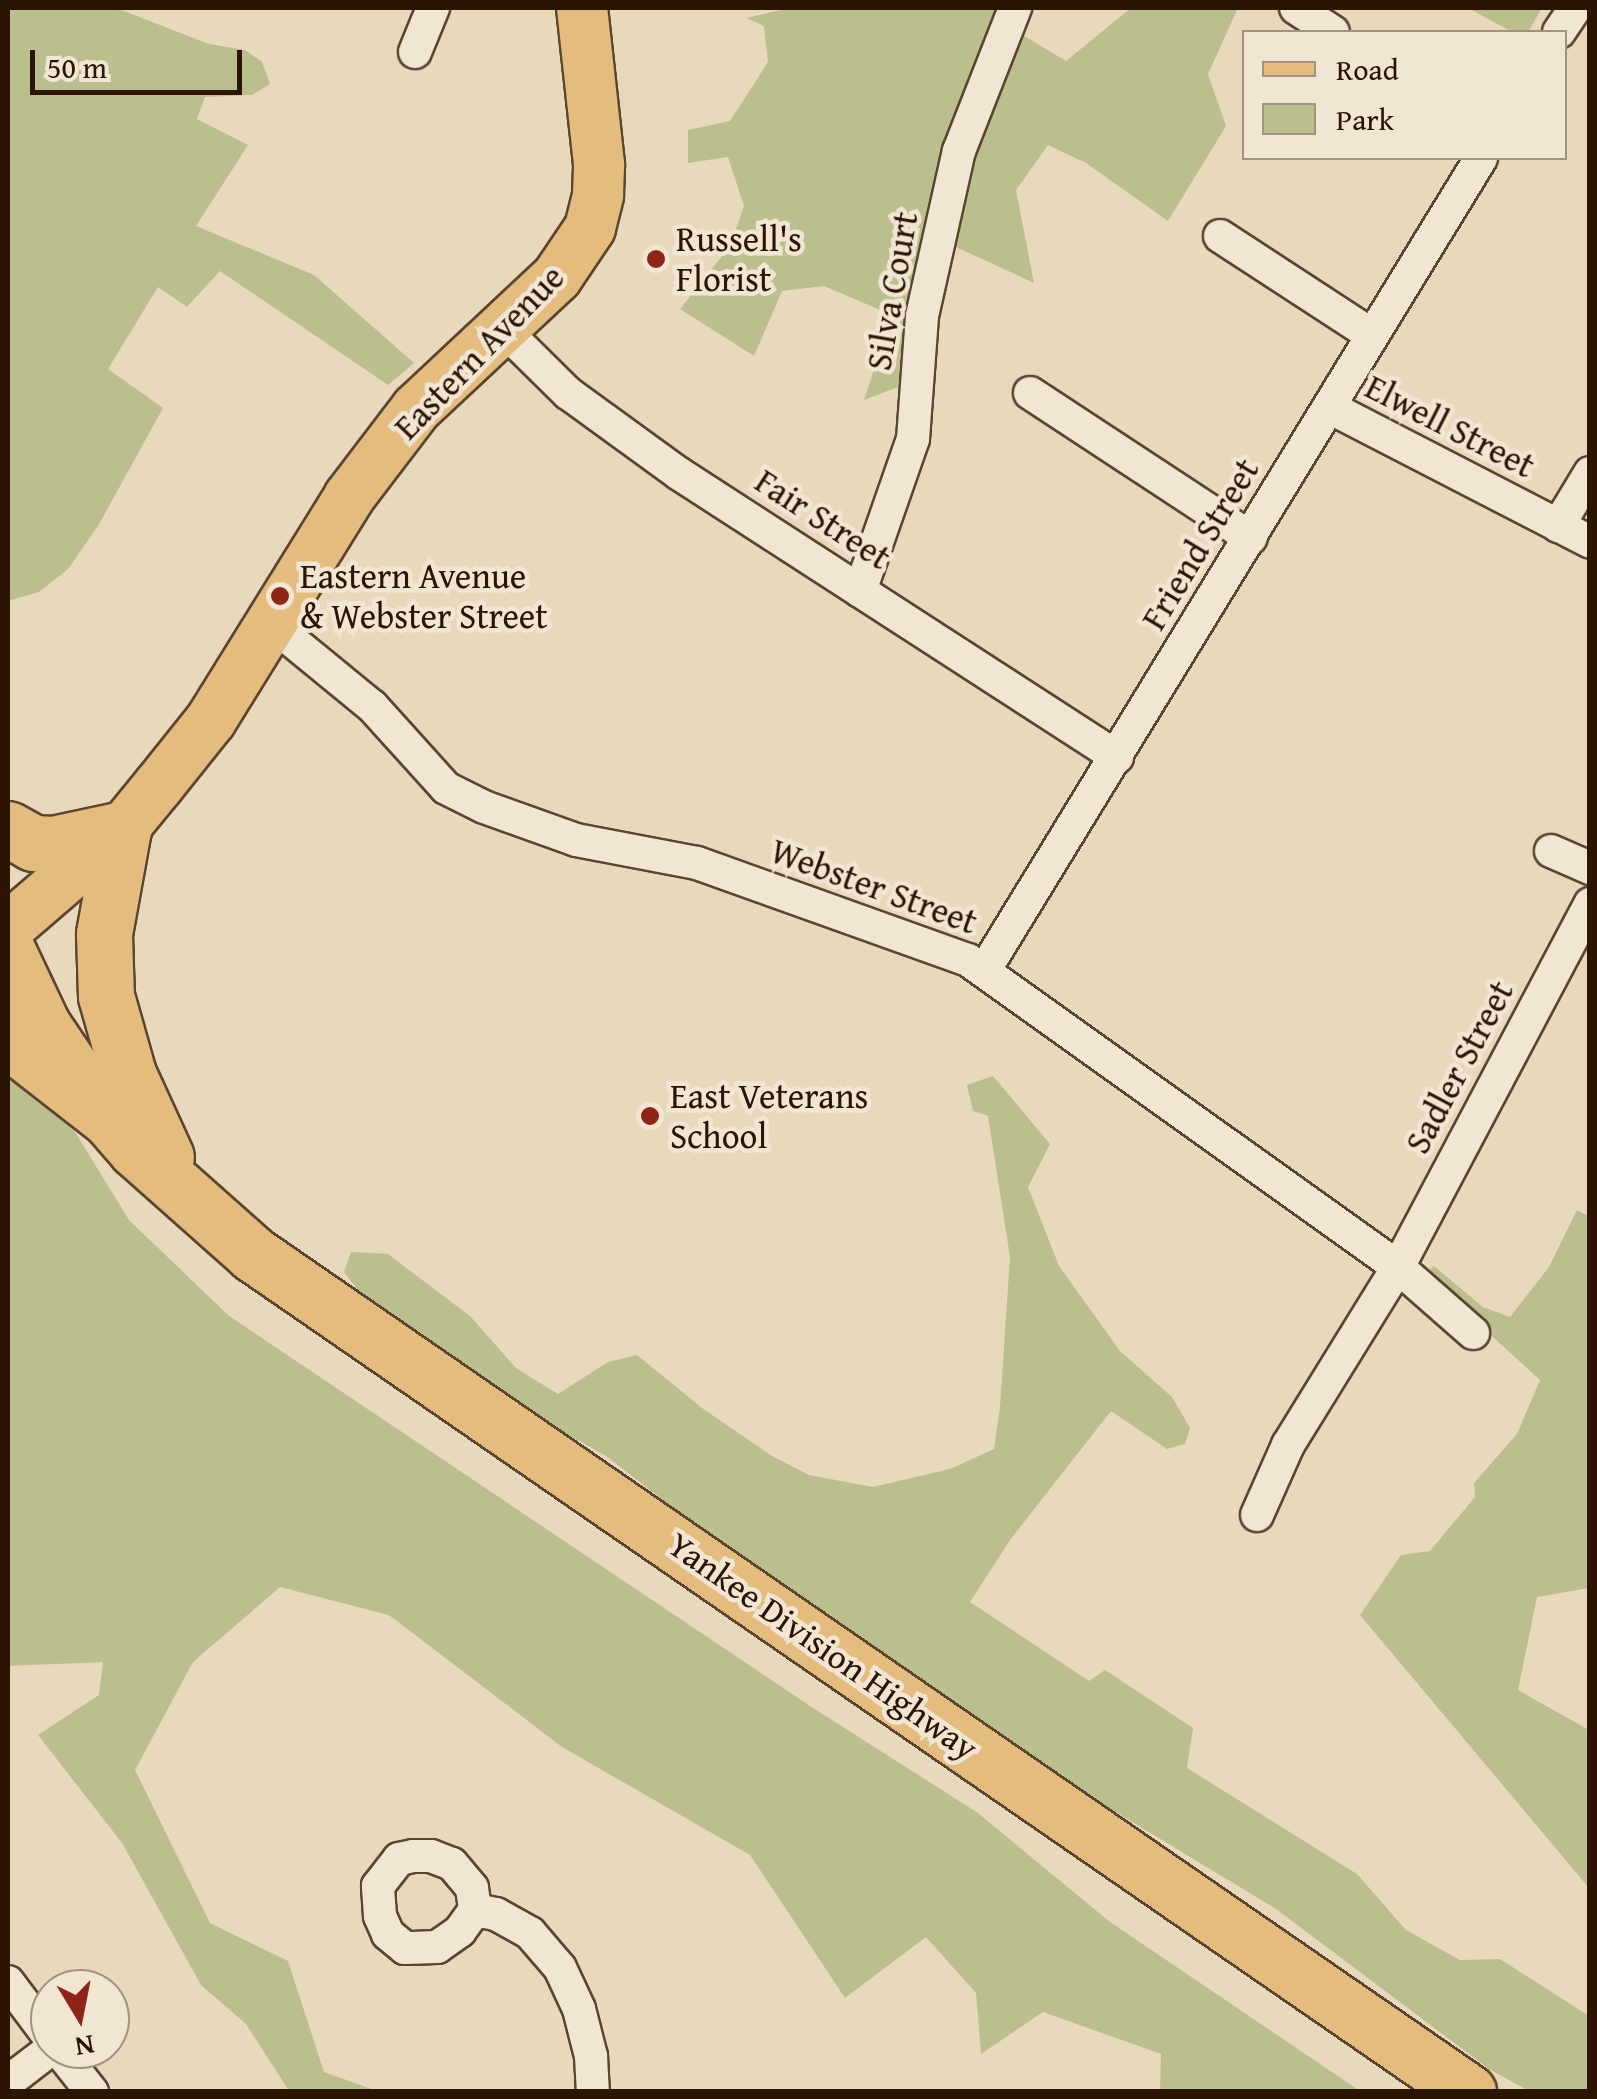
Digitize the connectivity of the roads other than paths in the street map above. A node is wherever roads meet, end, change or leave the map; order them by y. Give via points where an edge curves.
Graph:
1 (433, 8) edge
2 (1014, 8) edge
3 (1296, 8) edge
4 (1575, 8) edge
5 (571, 9) edge
6 (1330, 30) edge
7 (1560, 30) edge
8 (415, 52) dead end
9 (1479, 160) edge
10 (1220, 236) dead end
11 (502, 328) junction
12 (1372, 336) junction
13 (1030, 394) dead end
14 (1328, 408) junction
15 (1590, 473) edge
16 (1558, 526) junction
17 (1252, 538) junction
18 (1590, 542) edge
19 (860, 591) junction
20 (268, 621) junction
21 (1117, 756) junction
22 (123, 829) junction
23 (8, 830) edge
24 (1550, 851) dead end
25 (1590, 868) edge
26 (1590, 904) edge
27 (8, 928) edge
28 (8, 952) edge
29 (984, 971) junction
30 (8, 1040) edge
31 (109, 1118) junction
32 (183, 1194) junction
33 (1398, 1267) junction
34 (1473, 1333) dead end
35 (1257, 1515) dead end
36 (475, 1910) dead end
37 (8, 1982) edge
38 (30, 2011) edge
39 (30, 2066) edge
40 (72, 2069) edge
41 (8, 2082) edge
42 (92, 2092) edge
43 (594, 2092) edge
44 (1468, 2092) edge

1 - 8 street
2 - 19 street, Silva Court via 959,151 922,316 914,439
3 - 6 street
4 - 7 street
5 - 11 main road, Eastern Avenue via 599,164 598,196 590,228 557,277
9 - 12 street, Friend Street
10 - 12 street
11 - 19 street, Fair Street via 568,392
11 - 20 main road, Eastern Avenue via 416,409
12 - 14 street, Friend Street
13 - 17 street
14 - 16 street, Elwell Street
14 - 17 street, Friend Street
15 - 16 street
16 - 18 street, Elwell Street
17 - 21 street, Friend Street
19 - 21 street, Fair Street
20 - 22 main road, Eastern Avenue via 210,720
20 - 29 street, Webster Street via 372,706 446,788 484,808 576,840 697,864
21 - 29 street, Friend Street
22 - 23 highway via 53,844
22 - 27 main road, Eastern Avenue
22 - 32 highway via 104,934 106,996 128,1074
24 - 25 street
26 - 33 street, Sadler Street
28 - 31 highway via 43,1026
29 - 33 street, Webster Street
30 - 31 highway
31 - 32 highway, Yankee Division Highway
32 - 44 highway, Yankee Division Highway via 253,1254
33 - 34 street, Webster Street
33 - 35 street, Sadler Street via 1288,1445
36 - 43 street via 530,1933 560,1968 579,2009
37 - 38 street
39 - 41 street
40 - 42 street

